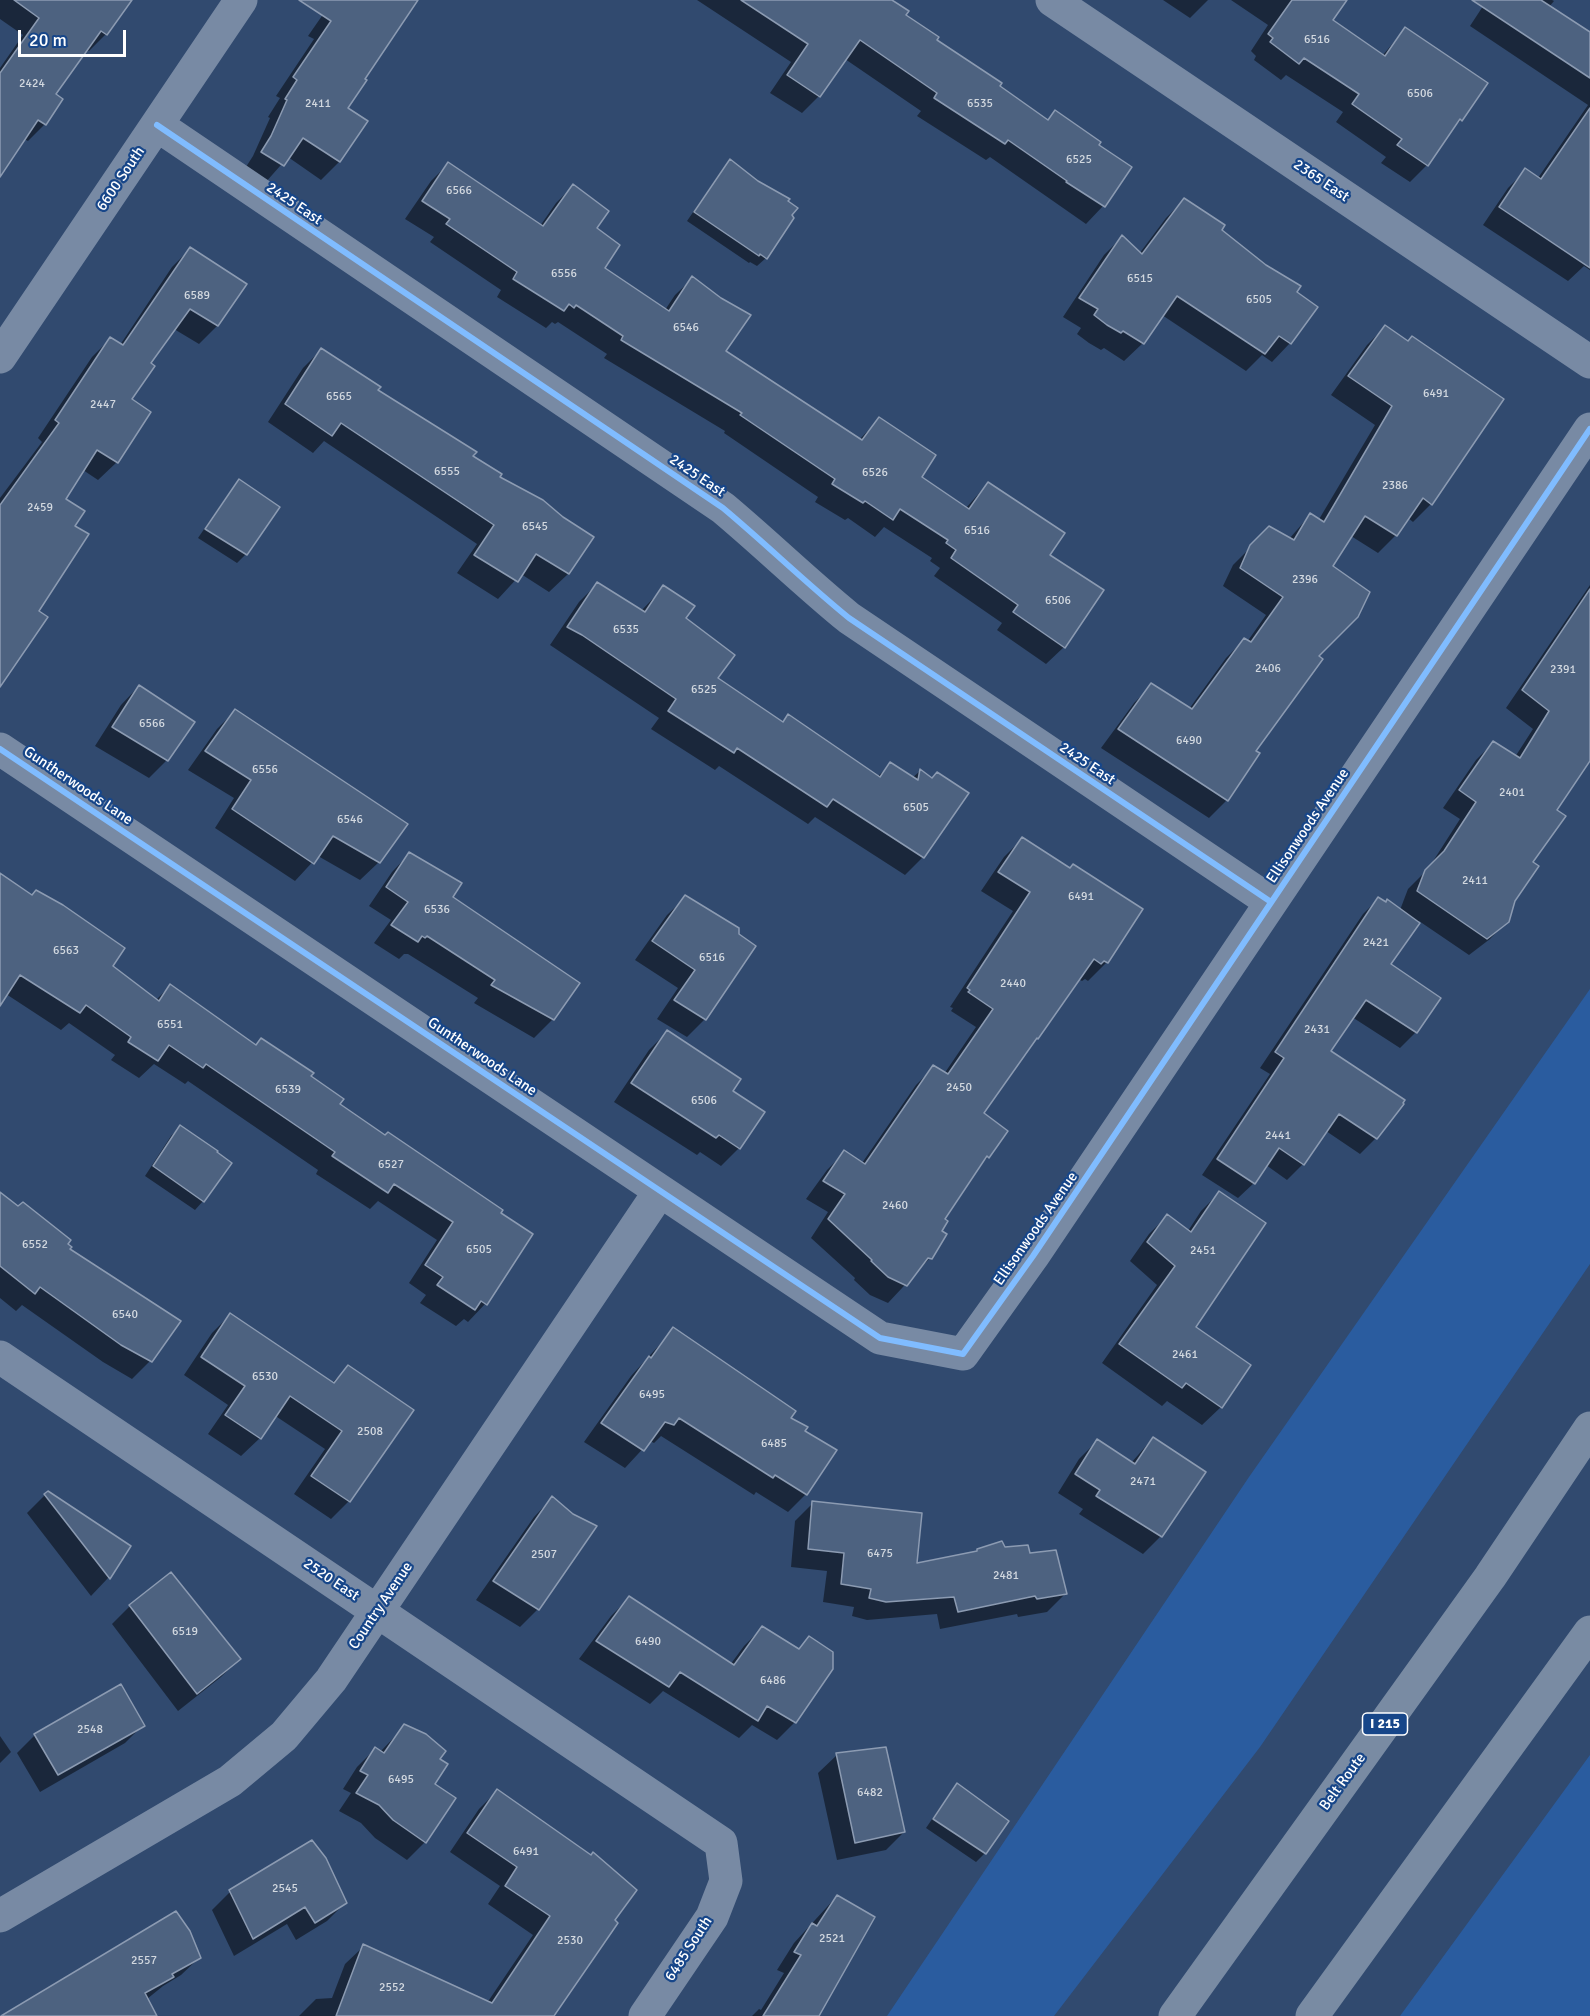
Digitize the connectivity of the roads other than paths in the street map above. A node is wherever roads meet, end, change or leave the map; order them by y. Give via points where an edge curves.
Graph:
1 (242, 0) edge
2 (1052, 0) edge
3 (157, 126) junction
4 (0, 357) edge
5 (1590, 362) edge
6 (1590, 429) edge
7 (0, 748) edge
8 (1271, 902) junction
9 (660, 1191) junction
10 (963, 1354) joint
11 (0, 1357) edge
12 (1590, 1428) edge
13 (377, 1611) junction
14 (1590, 1632) edge
15 (721, 1844) joint
16 (0, 1916) edge
17 (645, 2016) edge
18 (1175, 2016) edge
19 (1312, 2016) edge

1 - 3 street, 6600 South
2 - 5 street, 2365 East
3 - 4 street, 6600 South
3 - 8 street, 2425 East via 723,508 849,618
6 - 8 street, Ellisonwoods Avenue
7 - 9 street, Guntherwoods Lane
8 - 10 street, Ellisonwoods Avenue via 1033,1257
9 - 10 street, Guntherwoods Lane via 880,1338
9 - 13 street, Country Avenue
11 - 13 street, 2520 East
12 - 18 highway, Belt Route / I 215 via 1490,1577
13 - 15 street, 2520 East
13 - 16 street, Country Avenue via 331,1680 284,1736 230,1781
14 - 19 highway
15 - 17 street, 6485 South via 726,1881 712,1917

